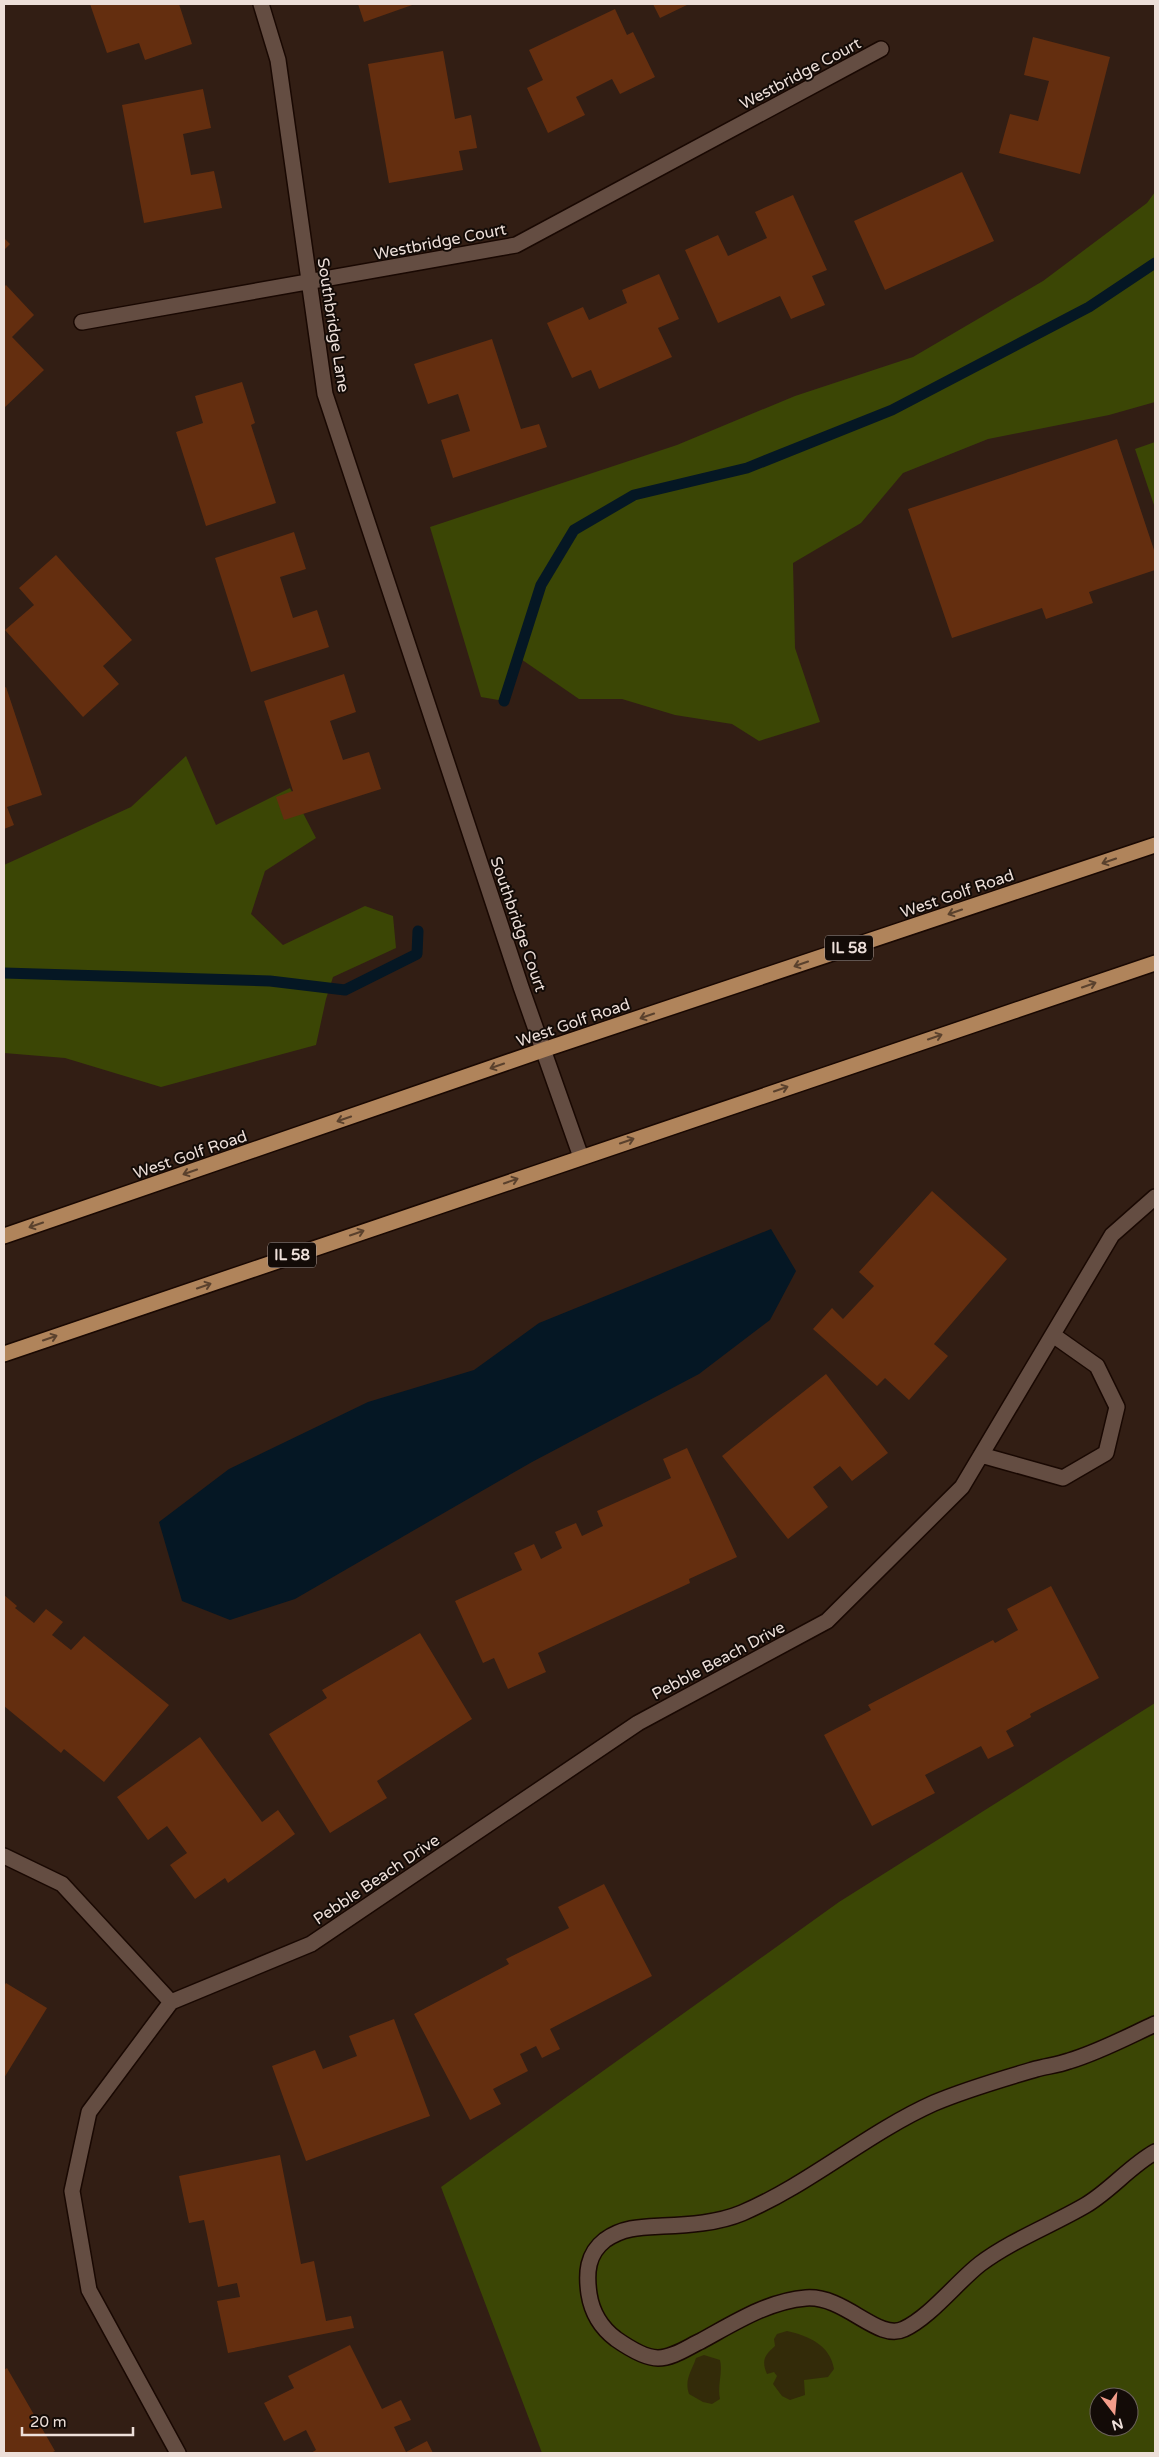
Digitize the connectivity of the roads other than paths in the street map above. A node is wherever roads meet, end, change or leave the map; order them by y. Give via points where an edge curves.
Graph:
1 (260, 4) edge
2 (881, 49) dead end
3 (308, 283) junction
4 (82, 322) dead end
5 (426, 702) joint
6 (1155, 845) edge
7 (1155, 963) edge
8 (543, 1050) junction
9 (580, 1157) junction
10 (1155, 1197) edge
11 (4, 1236) edge
12 (1053, 1335) junction
13 (4, 1354) edge
14 (981, 1455) junction
15 (4, 1856) edge
16 (171, 2002) junction
17 (1155, 2024) edge
18 (1155, 2152) edge
19 (178, 2453) edge

1 - 3 street, Southbridge Lane via 278,60
2 - 3 street, Westbridge Court via 516,244
3 - 4 street, Westbridge Court
3 - 5 street, Southbridge Lane via 325,394
5 - 8 street, Southbridge Court
6 -> 8 main road, West Golf Road / IL 58
9 -> 7 main road, IL 58
8 - 9 street, Southbridge Court
8 -> 11 main road, West Golf Road / IL 58
13 -> 9 main road, IL 58
10 - 12 street, Pebble Beach Drive via 1112,1235
12 - 14 street, Pebble Beach Drive
12 - 14 street via 1097,1366 1117,1407 1106,1453 1063,1478
14 - 16 street, Pebble Beach Drive via 962,1487 827,1621 638,1723 311,1944
15 - 16 street via 62,1884
16 - 19 street via 90,2112 72,2191 89,2290
17 - 18 street via 1066,2062 988,2084 934,2104 742,2213 718,2221 642,2226 618,2232 596,2249 589,2261 590,2299 604,2331 625,2345 656,2358 671,2355 753,2313 803,2298 821,2298 837,2303 880,2330 894,2333 920,2319 983,2262 1087,2204

